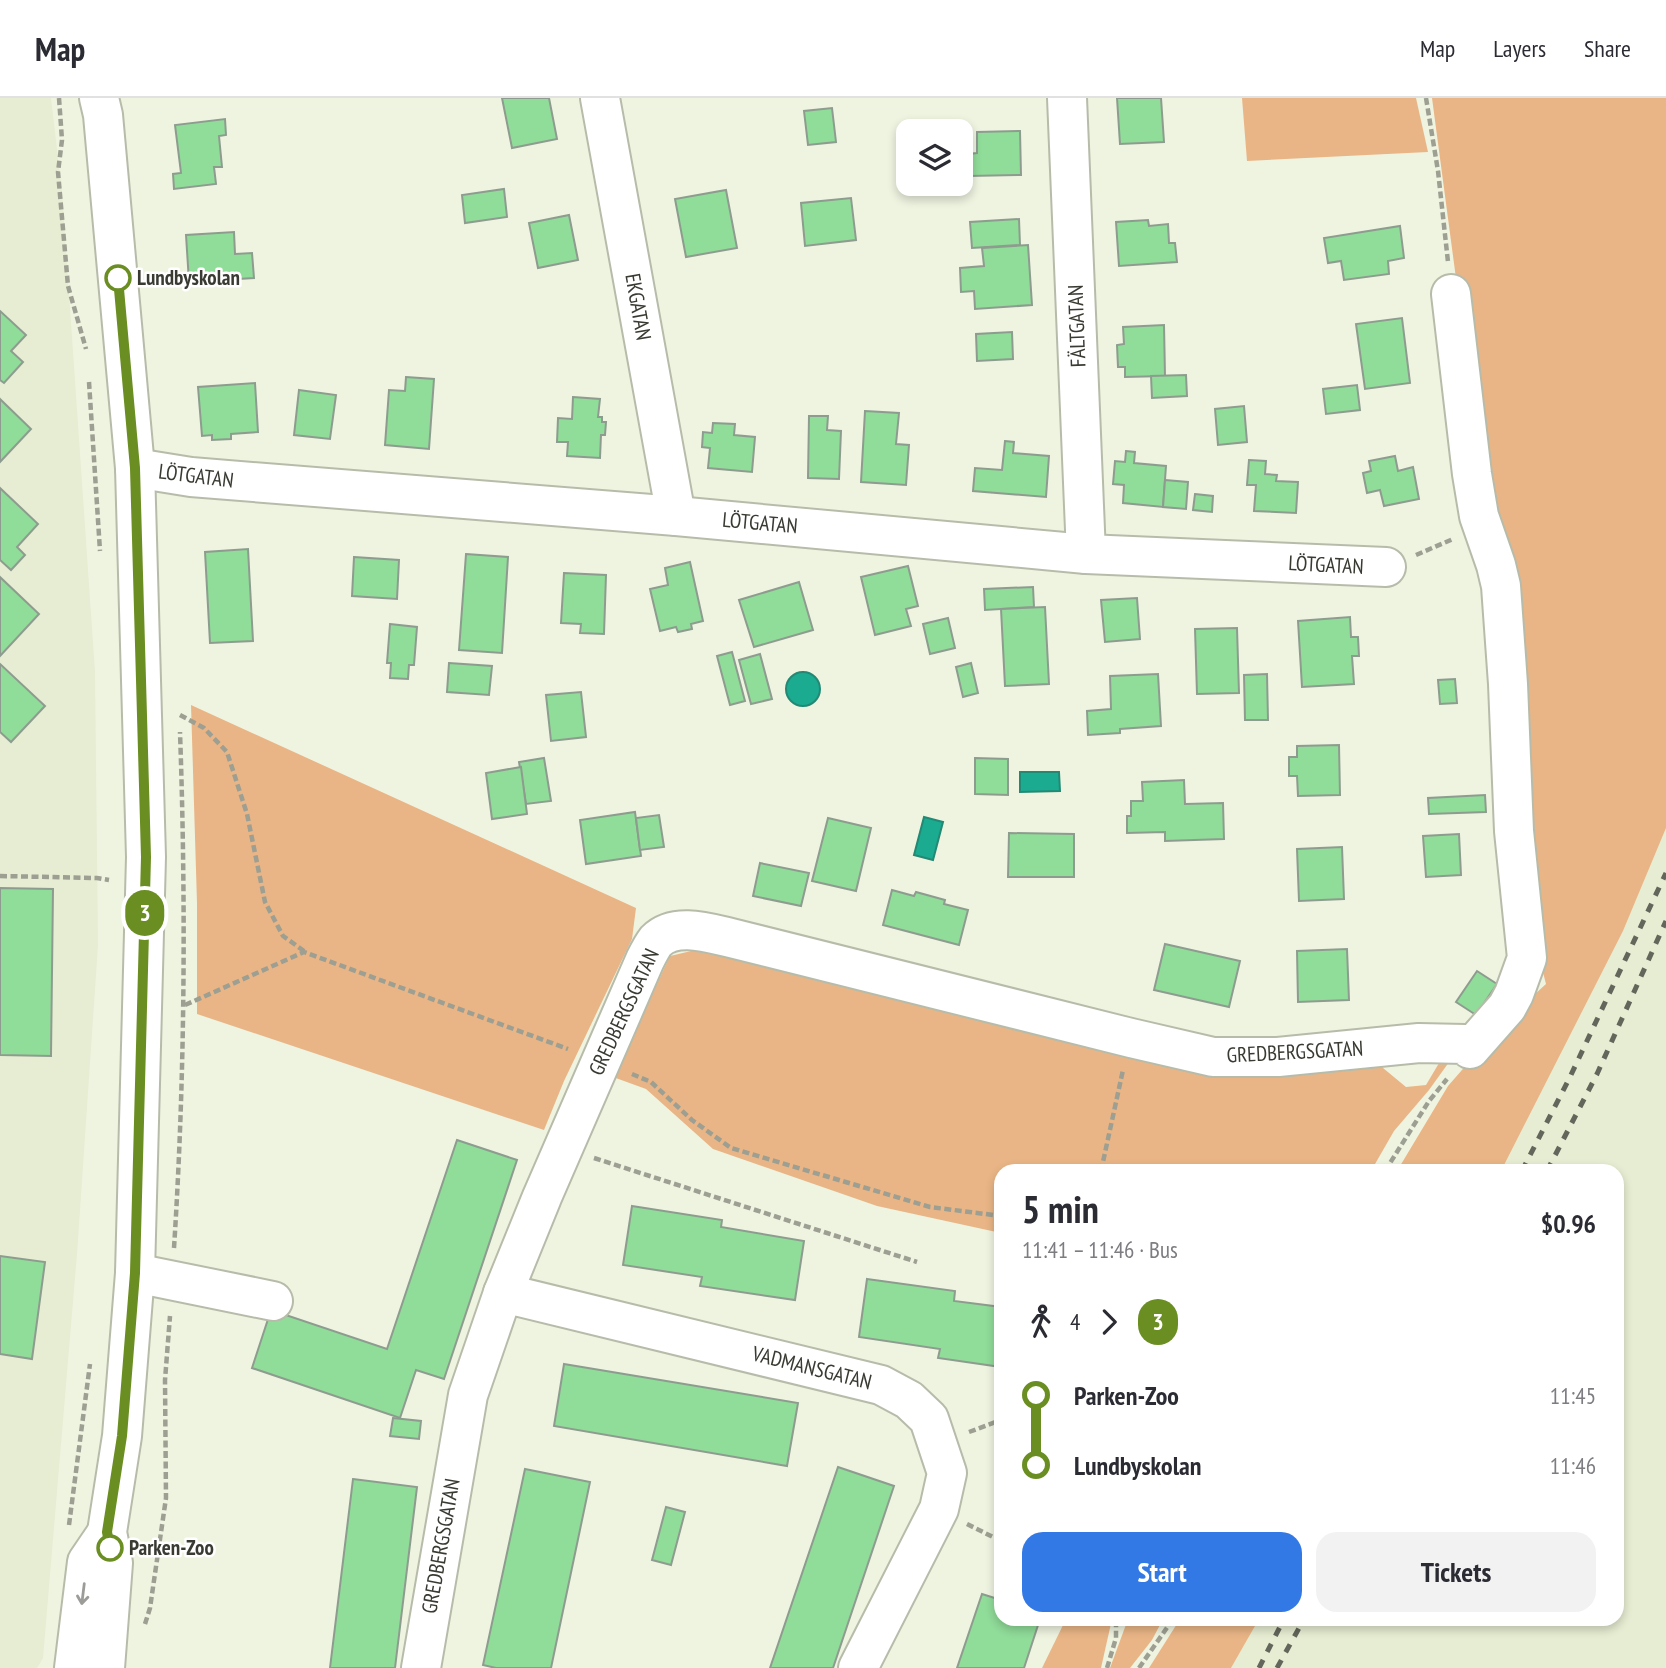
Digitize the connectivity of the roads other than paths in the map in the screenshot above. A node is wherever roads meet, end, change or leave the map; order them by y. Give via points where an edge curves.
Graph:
1 (600, 98) edge
2 (1067, 98) edge
3 (102, 104) edge
4 (1451, 294) road end
5 (135, 468) junction
6 (676, 516) junction
7 (1086, 554) junction
8 (1386, 567) road end
9 (135, 1273) junction
10 (503, 1293) junction
11 (273, 1301) dead end
12 (107, 1532) junction
13 (74, 1668) edge
14 (105, 1668) edge
15 (421, 1668) edge
16 (858, 1668) edge

1 - 6 street, EKGATAN
2 - 7 street, FÄLTGATAN
3 - 5 street
4 - 10 street, GREDBERGSGATAN via 1472,474 1501,586 1514,831 1527,958 1507,1007 1470,1049 1465,1044 1419,1043 1278,1057 1213,1057 731,938 691,930 671,933 657,940 645,960
5 - 6 street, LÖTGATAN via 191,477
5 - 9 street via 146,857
6 - 7 street, LÖTGATAN
7 - 8 street, LÖTGATAN
9 - 11 street
9 - 12 street via 122,1436
10 - 15 street, GREDBERGSGATAN via 468,1395
10 - 16 street, VADMANSGATAN via 881,1385 909,1400 929,1419 947,1473 939,1509
12 -> 13 street via 87,1562
12 - 14 street via 113,1563

